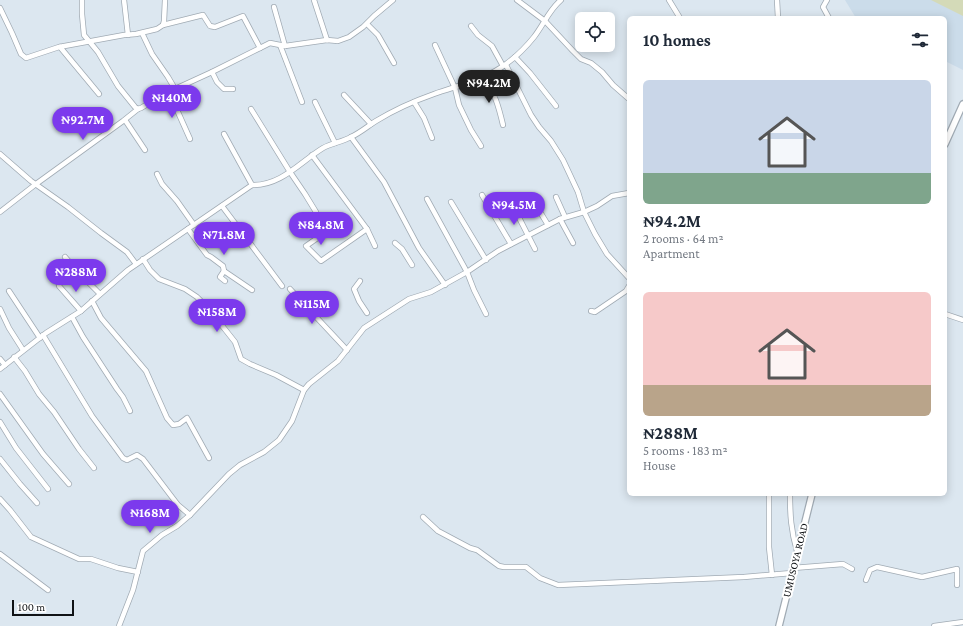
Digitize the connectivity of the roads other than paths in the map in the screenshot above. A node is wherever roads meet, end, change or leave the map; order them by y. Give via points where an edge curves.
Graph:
1 (82, 0) edge
2 (124, 0) edge
3 (165, 0) edge
4 (314, 0) edge
5 (393, 0) edge
6 (517, 0) edge
7 (561, 0) edge
8 (669, 0) edge
9 (778, 0) edge
10 (827, 0) edge
11 (0, 8) edge
12 (274, 8) dead end
13 (679, 16) edge
14 (778, 16) edge
15 (828, 16) edge
16 (545, 20) junction
17 (366, 24) junction
18 (162, 25) junction
19 (471, 26) dead end
20 (142, 33) junction
21 (128, 35) junction
22 (326, 40) junction
23 (90, 42) junction
24 (283, 45) junction
25 (434, 46) dead end
26 (60, 47) junction
27 (260, 48) junction
28 (515, 57) junction
29 (394, 63) dead end
30 (504, 65) junction
31 (212, 72) junction
32 (482, 78) junction
33 (455, 88) junction
34 (175, 89) junction
35 (233, 89) dead end
36 (170, 92) junction
37 (99, 94) dead end
38 (344, 95) dead end
39 (627, 97) edge
40 (302, 102) dead end
41 (315, 102) dead end
42 (414, 102) junction
43 (963, 104) edge
44 (556, 106) dead end
45 (138, 109) junction
46 (251, 110) dead end
47 (125, 120) junction
48 (372, 124) junction
49 (503, 125) dead end
50 (224, 134) dead end
51 (351, 137) junction
52 (432, 138) dead end
53 (190, 139) dead end
54 (947, 140) edge
55 (335, 143) junction
56 (481, 146) dead end
57 (145, 150) dead end
58 (0, 154) edge
59 (312, 156) junction
60 (290, 172) junction
61 (157, 174) dead end
62 (36, 184) junction
63 (252, 185) junction
64 (627, 193) edge
65 (482, 195) dead end
66 (508, 196) dead end
67 (556, 197) dead end
68 (427, 199) dead end
69 (451, 202) dead end
70 (534, 202) dead end
71 (222, 206) junction
72 (0, 212) edge
73 (316, 212) dead end
74 (584, 212) junction
75 (565, 217) junction
76 (560, 219) junction
77 (194, 225) junction
78 (548, 225) junction
79 (188, 229) junction
80 (366, 229) junction
81 (326, 232) dead end
82 (528, 235) junction
83 (395, 243) dead end
84 (573, 243) dead end
85 (511, 244) junction
86 (375, 246) dead end
87 (535, 249) dead end
88 (66, 256) dead end
89 (143, 259) junction
90 (486, 260) junction
91 (136, 264) junction
92 (412, 265) dead end
93 (224, 271) junction
94 (467, 272) junction
95 (627, 276) edge
96 (225, 281) dead end
97 (360, 281) dead end
98 (444, 285) junction
99 (59, 286) dead end
100 (282, 286) dead end
101 (290, 289) dead end
102 (627, 289) edge
103 (252, 290) dead end
104 (9, 291) dead end
105 (100, 294) junction
106 (92, 301) junction
107 (0, 309) edge
108 (81, 311) junction
109 (591, 311) dead end
110 (367, 313) dead end
111 (486, 314) dead end
112 (947, 315) edge
113 (72, 317) junction
114 (963, 320) edge
115 (41, 336) junction
116 (23, 350) junction
117 (347, 350) junction
118 (14, 357) junction
119 (0, 359) edge
120 (5, 365) junction
121 (0, 369) edge
122 (304, 390) junction
123 (0, 394) edge
124 (130, 411) dead end
125 (0, 422) edge
126 (209, 458) dead end
127 (0, 459) edge
128 (94, 468) dead end
129 (69, 484) dead end
130 (48, 489) dead end
131 (769, 496) edge
132 (790, 496) edge
133 (811, 496) edge
134 (0, 499) edge
135 (37, 503) dead end
136 (190, 515) junction
137 (423, 517) dead end
138 (797, 551) junction
139 (0, 554) edge
140 (852, 569) dead end
141 (793, 570) junction
142 (138, 572) junction
143 (772, 575) junction
144 (866, 580) dead end
145 (957, 585) dead end
146 (48, 590) dead end
147 (963, 622) edge
148 (118, 626) edge
149 (779, 626) edge
150 (934, 626) edge

1 - 23 street via 84,35
2 - 21 street
3 - 18 street
4 - 22 street
5 - 17 street
6 - 16 street
7 - 16 street
8 - 13 street
9 - 14 street
10 - 15 street via 823,7
11 - 26 street via 23,57 31,57
12 - 24 street
16 - 28 street via 535,36
16 - 39 street via 581,59 602,72
17 - 22 street via 349,37 338,41
17 - 29 street via 378,35
18 - 20 street via 158,29
18 - 27 street via 203,15 210,26 215,27 242,16
19 - 30 street via 492,46
20 - 21 street
20 - 34 street via 152,54
21 - 23 street
22 - 24 street
23 - 26 street
23 - 45 street via 118,86
24 - 27 street via 270,43
24 - 40 street
25 - 33 street
26 - 37 street
27 - 31 street
28 - 30 street
28 - 44 street
30 - 32 street
30 - 74 street via 535,121 563,160
31 - 34 street
31 - 35 street via 220,87
32 - 33 street
32 - 49 street via 493,92
33 - 42 street
33 - 56 street via 471,130
34 - 36 street
36 - 45 street
36 - 53 street
38 - 48 street
41 - 55 street
42 - 48 street
42 - 52 street
43 - 54 main road
45 - 47 street
46 - 60 street
47 - 57 street
47 - 62 street
48 - 51 street
50 - 63 street
51 - 55 street
51 - 98 street via 384,182 419,248
55 - 59 street
58 - 62 street
59 - 60 street
59 - 80 street
60 - 63 street via 273,181
60 - 73 street
61 - 77 street
62 - 72 street
62 - 91 street via 127,252
63 - 71 street
64 - 74 street via 612,196
65 - 85 street
66 - 82 street
67 - 75 street
68 - 94 street
69 - 90 street
70 - 78 street
71 - 77 street
71 - 100 street
74 - 75 street
74 - 95 street via 607,254
75 - 76 street
76 - 78 street
76 - 84 street
77 - 79 street
78 - 82 street
79 - 89 street
79 - 93 street via 207,255 223,266
80 - 81 street via 321,261 306,246
80 - 86 street
82 - 85 street
82 - 87 street
83 - 92 street
85 - 90 street
88 - 105 street
89 - 91 street
89 - 122 street via 159,279 185,289 208,308 235,342 241,359
90 - 94 street
91 - 105 street
93 - 96 street via 220,277
93 - 103 street
94 - 98 street
94 - 111 street
97 - 110 street via 354,289
98 - 117 street via 431,292 408,298 372,322
99 - 108 street
101 - 117 street
102 - 109 street via 595,312
104 - 115 street
105 - 106 street
106 - 108 street
106 - 126 street via 101,318 146,371 167,418 173,425 187,418
107 - 116 street
108 - 113 street
112 - 114 street
113 - 115 street
113 - 124 street
115 - 116 street
115 - 136 street via 92,416 123,458 127,460 137,455 143,459 178,505
116 - 118 street
117 - 122 street
118 - 120 street
118 - 128 street
119 - 120 street
120 - 121 street
122 - 136 street via 292,421 279,440 229,474
123 - 129 street via 43,454
125 - 130 street via 16,448
127 - 135 street
131 - 143 street
132 - 138 street via 792,533
133 - 138 main road, UMUSOYA ROAD
134 - 142 street via 31,537 79,559 91,559
136 - 142 street via 143,551
137 - 143 street via 438,531 477,550 499,566 526,567 535,575 558,585
138 - 141 main road, UMUSOYA ROAD
139 - 146 street
140 - 141 street via 843,564
141 - 143 street
141 - 149 main road, UMUSOYA ROAD
142 - 148 street
144 - 145 street via 870,570 877,567 922,577 957,569
147 - 150 street

